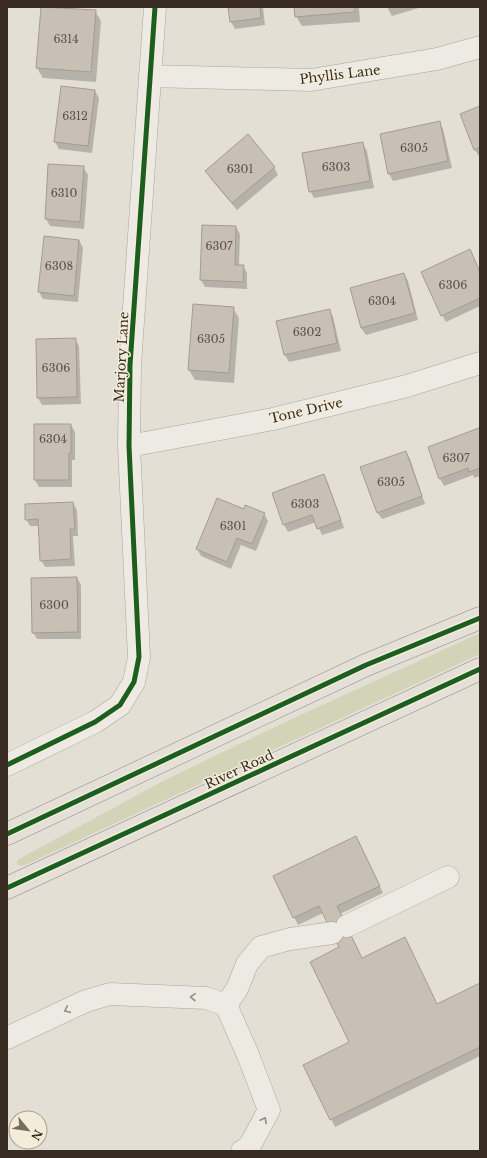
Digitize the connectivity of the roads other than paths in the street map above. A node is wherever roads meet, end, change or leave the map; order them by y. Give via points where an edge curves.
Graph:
1 (155, 7) edge
2 (480, 47) edge
3 (150, 76) junction
4 (480, 363) edge
5 (129, 446) junction
6 (480, 618) edge
7 (480, 669) edge
8 (7, 766) edge
9 (7, 834) edge
10 (448, 877) dead end
11 (7, 888) edge
12 (226, 1005) junction
13 (7, 1038) edge
14 (242, 1151) edge

1 - 3 street, Marjory Lane
2 - 3 street, Phyllis Lane via 437,59 311,80
3 - 5 street, Marjory Lane via 130,365
4 - 5 street, Tone Drive via 407,386 273,419
5 - 8 street, Marjory Lane via 139,657 134,682 120,705 95,722
6 - 9 main road via 366,665
7 - 11 main road, River Road
10 - 12 street via 339,930 261,947 247,964 237,988
12 -> 13 street via 206,998 110,994 86,1001
14 -> 12 street via 249,1147 269,1110

